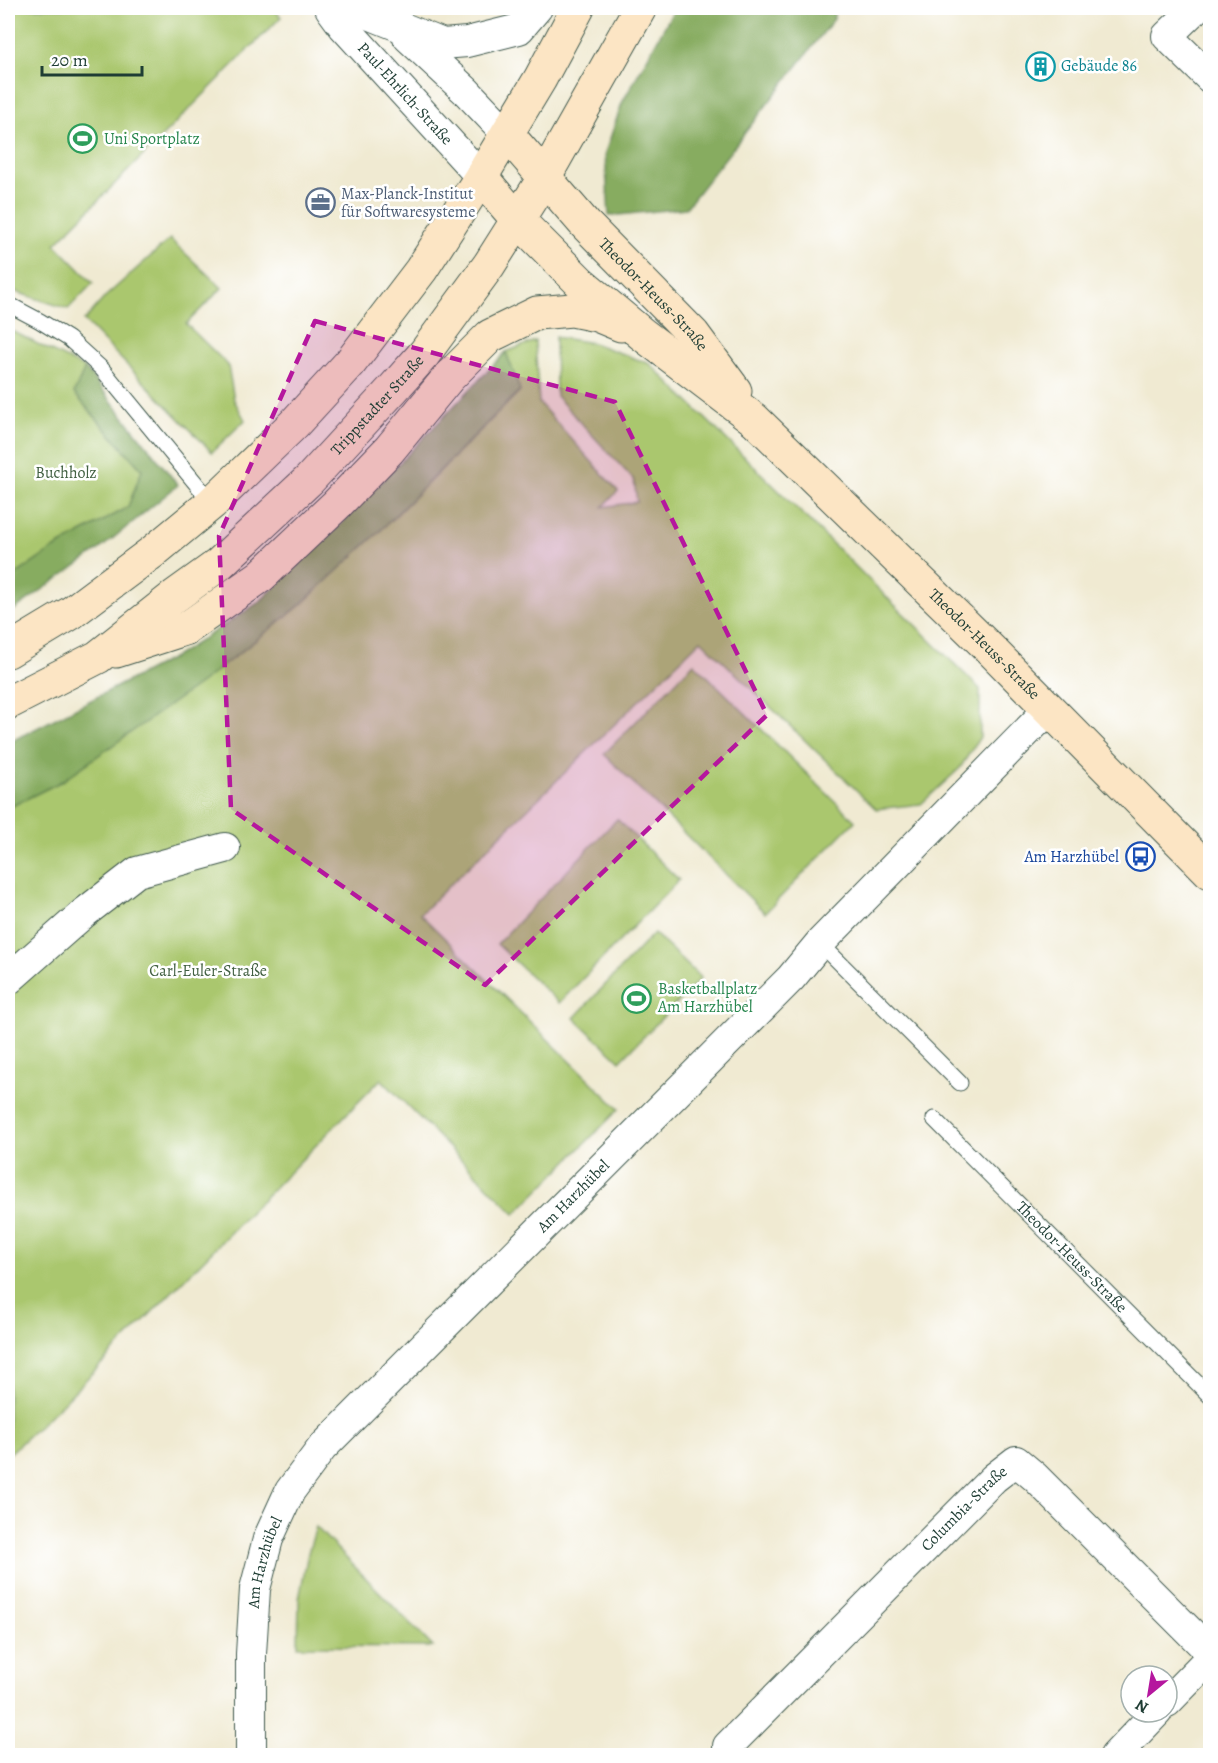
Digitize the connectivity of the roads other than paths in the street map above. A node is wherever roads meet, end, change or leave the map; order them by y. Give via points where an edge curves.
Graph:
1 (330, 8) edge
2 (354, 8) edge
3 (537, 8) edge
4 (578, 8) edge
5 (640, 8) edge
6 (1196, 8) edge
7 (397, 26) junction
8 (1210, 78) edge
9 (507, 135) junction
10 (481, 177) junction
11 (544, 178) junction
12 (517, 219) junction
13 (8, 304) edge
14 (642, 334) junction
15 (755, 420) junction
16 (212, 503) junction
17 (8, 651) edge
18 (98, 657) junction
19 (8, 704) edge
20 (1048, 709) junction
21 (225, 849) dead end
22 (1210, 872) edge
23 (820, 943) junction
24 (8, 980) edge
25 (960, 1083) dead end
26 (934, 1119) dead end
27 (1210, 1395) edge
28 (1210, 1652) edge
29 (1210, 1658) edge
30 (1179, 1690) edge
31 (1145, 1724) edge
32 (250, 1755) edge
33 (728, 1755) edge
34 (1115, 1755) edge

1 - 10 street, Paul-Ehrlich-Straße
2 - 7 street, Paul-Ehrlich-Straße
3 - 7 street, Paul-Ehrlich-Straße via 519,29 467,42 443,44
4 - 9 street
5 - 11 street, Trippstadter Straße
6 - 8 street via 1167,36
7 - 9 street, Paul-Ehrlich-Straße
9 - 10 street
9 - 11 street, Theodor-Heuss-Straße
10 - 12 street, Theodor-Heuss-Straße
10 - 16 street via 422,270 350,363
11 - 12 street, Trippstadter Straße
11 - 15 street, Theodor-Heuss-Straße via 693,334
12 - 14 street, Theodor-Heuss-Straße via 580,283
12 - 18 street, Trippstadter Straße via 489,265 424,354 309,480 218,565
13 - 16 lane via 69,339 102,369
14 - 15 street, Theodor-Heuss-Straße
14 - 18 street via 597,315 572,310 537,314 490,336 449,377 389,450 261,576 187,628
15 - 20 street, Theodor-Heuss-Straße
16 - 17 street via 71,613
18 - 19 street, Trippstadter Straße
20 - 22 street, Theodor-Heuss-Straße
20 - 23 street, Am Harzhübel
21 - 24 street via 136,872
23 - 25 lane
23 - 32 street, Am Harzhübel via 784,986 322,1448 290,1491 268,1539 255,1588
26 - 27 lane, Theodor-Heuss-Straße
28 - 33 street, Columbia-Straße via 1016,1461 994,1478 728,1746
29 - 30 street
31 - 34 street

